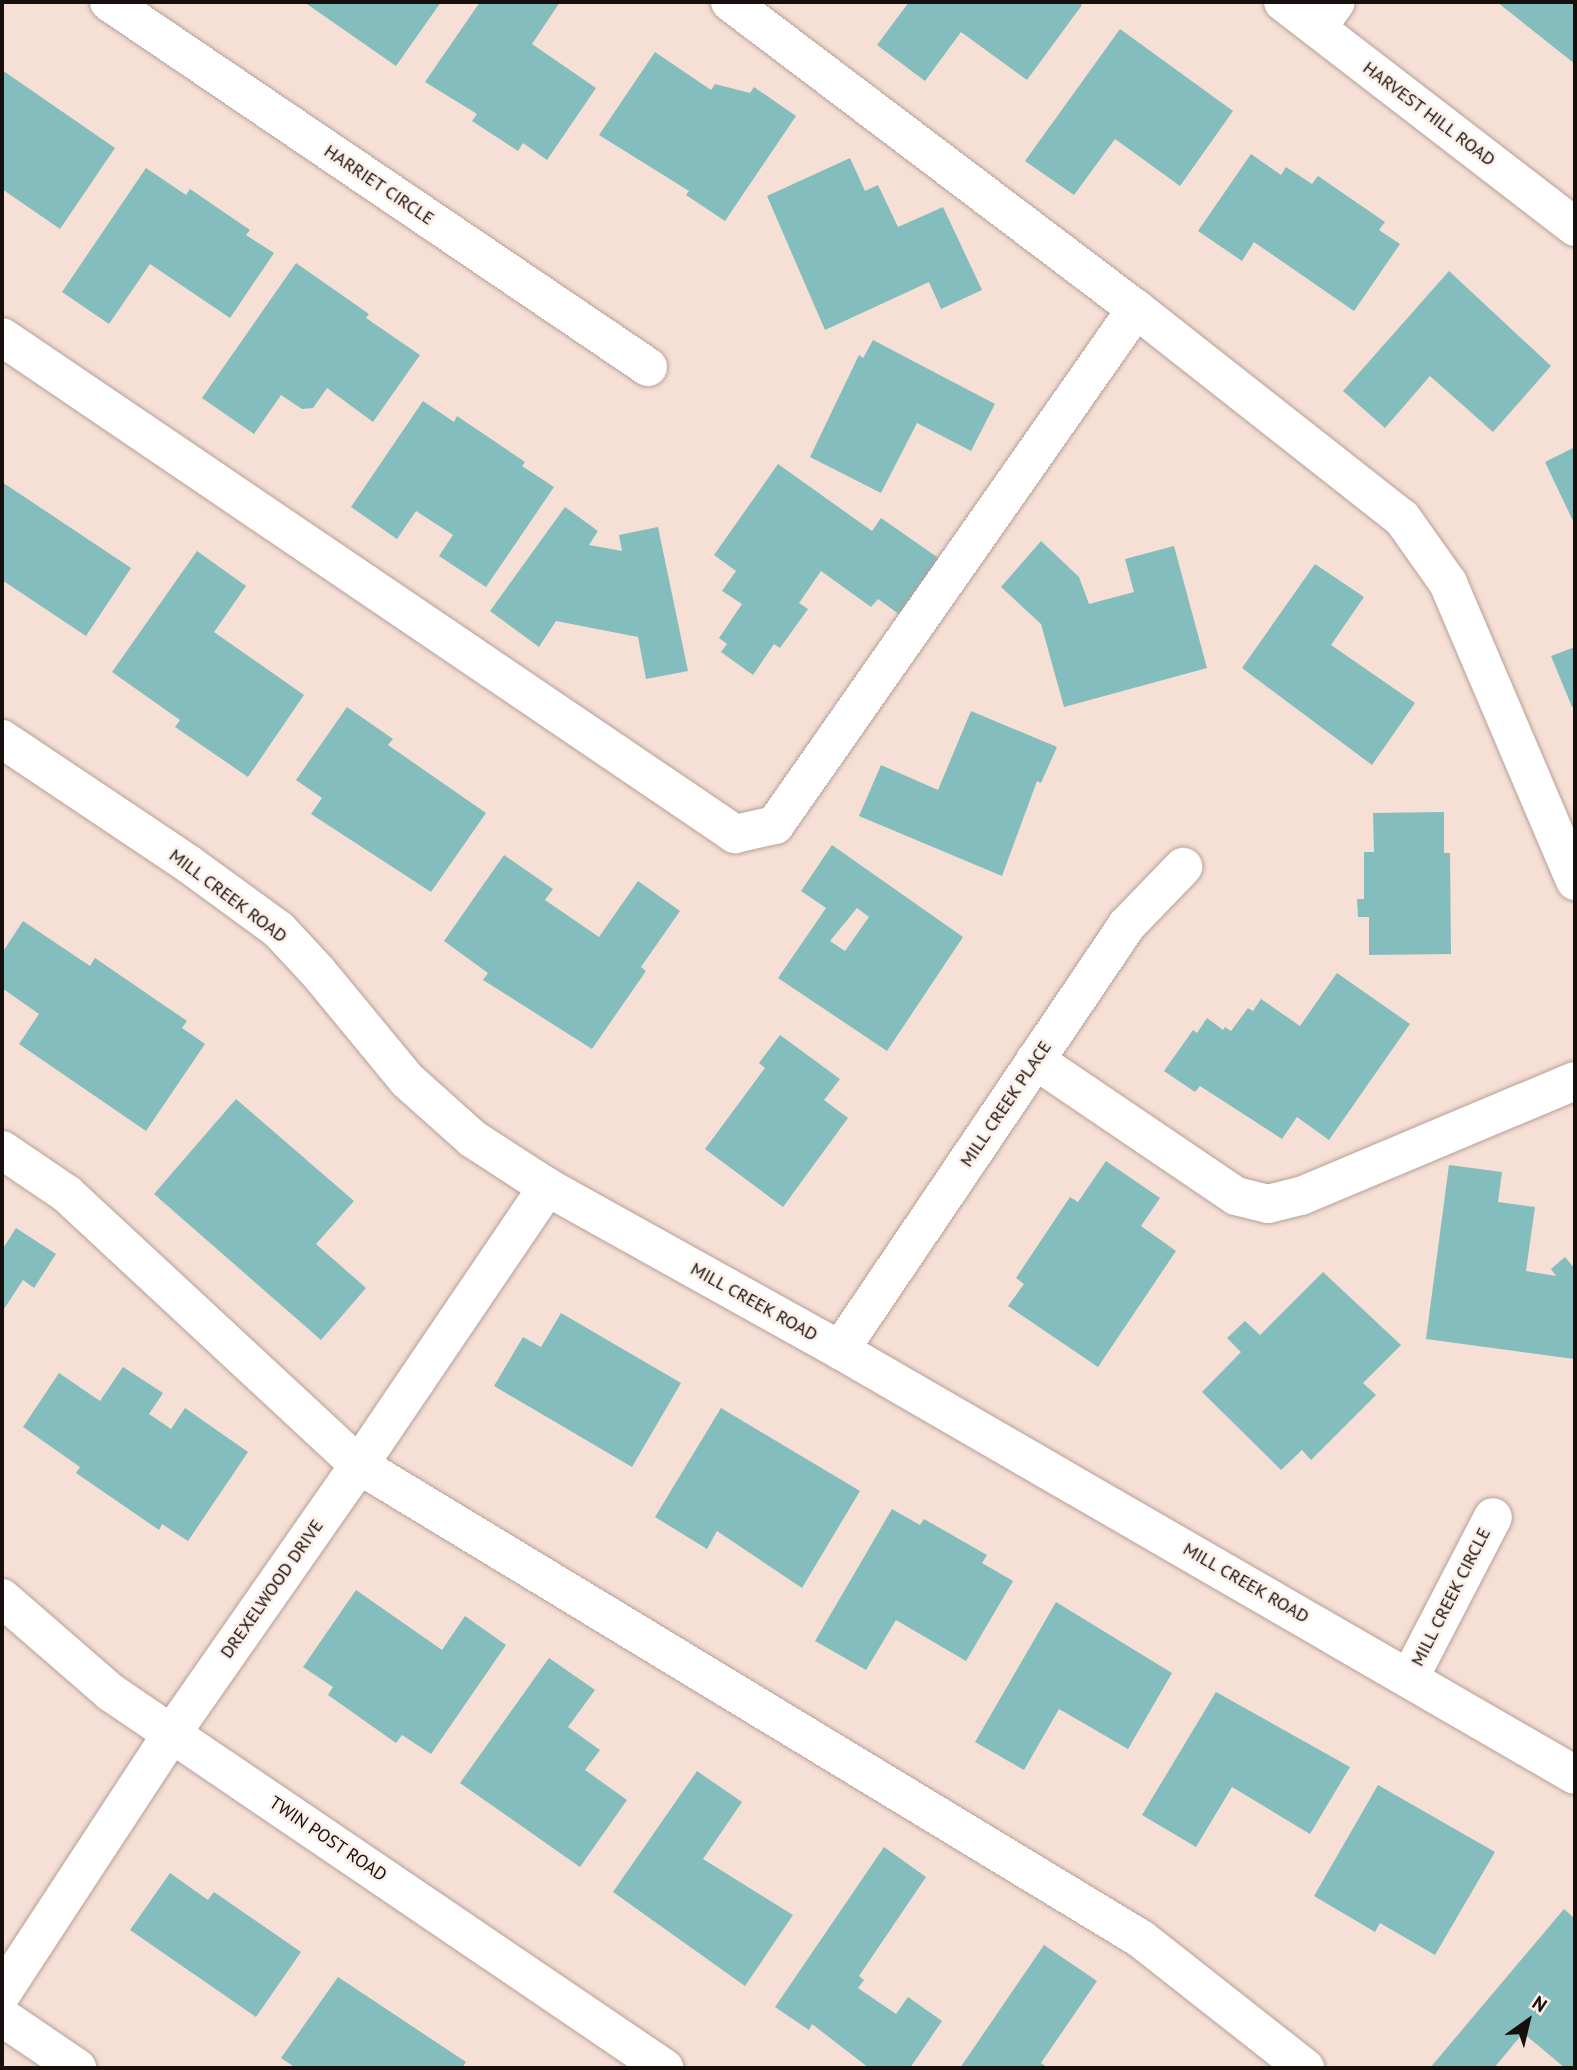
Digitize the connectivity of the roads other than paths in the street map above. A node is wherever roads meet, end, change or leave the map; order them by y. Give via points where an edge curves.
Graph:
1 (109, 2) edge
2 (730, 2) edge
3 (1283, 2) edge
4 (1326, 15) edge
5 (1575, 227) edge
6 (1136, 309) junction
7 (2, 338) edge
8 (648, 367) dead end
9 (2, 739) edge
10 (1183, 867) dead end
11 (1575, 881) edge
12 (1035, 1060) junction
13 (1575, 1081) edge
14 (2, 1150) edge
15 (547, 1187) junction
16 (839, 1350) junction
17 (359, 1465) junction
18 (1493, 1517) dead end
19 (2, 1598) edge
20 (1410, 1677) junction
21 (172, 1733) junction
22 (1575, 1775) edge
23 (2, 1993) edge
24 (2, 2017) edge
25 (77, 2068) edge
26 (664, 2068) edge
27 (1305, 2068) edge

1 - 8 street, HARRIET CIRCLE
2 - 6 street
3 - 4 street, HARVEST HILL ROAD
4 - 5 street, HARVEST HILL ROAD
6 - 7 street via 775,825 735,834
6 - 11 street via 1402,518 1448,583
9 - 15 street, MILL CREEK ROAD via 279,930 407,1080 473,1139
10 - 12 street, MILL CREEK PLACE via 1127,925
12 - 13 street via 1236,1196 1268,1204 1301,1196
12 - 16 street, MILL CREEK PLACE
14 - 17 street via 67,1194
15 - 16 street, MILL CREEK ROAD
15 - 17 street, DREXELWOOD DRIVE
16 - 20 street, MILL CREEK ROAD
17 - 21 street, DREXELWOOD DRIVE
17 - 27 street via 1141,1939
18 - 20 street, MILL CREEK CIRCLE
19 - 21 street, TWIN POST ROAD via 110,1692
20 - 22 street, MILL CREEK ROAD
21 - 23 street, DREXELWOOD DRIVE
21 - 26 street, TWIN POST ROAD
24 - 25 street

